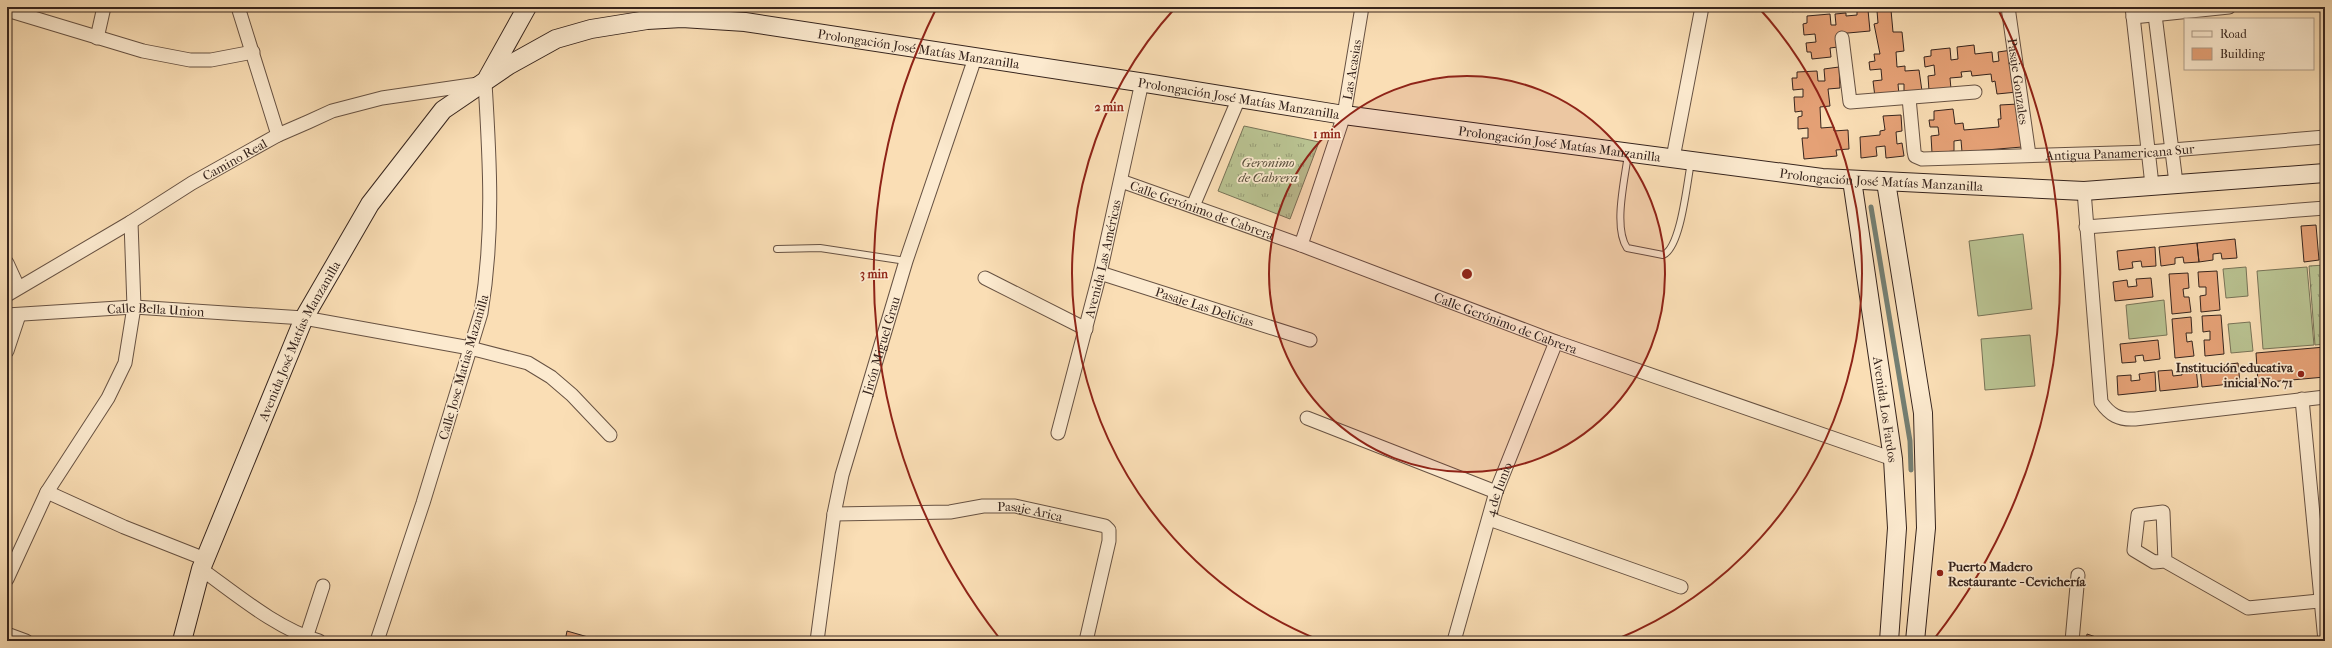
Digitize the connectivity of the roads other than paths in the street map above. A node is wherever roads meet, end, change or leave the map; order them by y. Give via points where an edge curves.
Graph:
1 (104, 7) edge
2 (238, 7) edge
3 (528, 7) edge
4 (1362, 7) edge
5 (1702, 7) edge
6 (2008, 7) edge
7 (2229, 7) edge
8 (7, 10) edge
9 (2155, 11) edge
10 (2133, 12) edge
11 (97, 38) junction
12 (1842, 38) dead end
13 (254, 52) junction
14 (975, 58) junction
15 (1142, 82) junction
16 (485, 83) junction
17 (1976, 92) dead end
18 (1239, 98) junction
19 (1910, 98) junction
20 (1344, 115) junction
21 (278, 135) junction
22 (2325, 137) edge
23 (2173, 151) junction
24 (1629, 152) junction
25 (2149, 152) junction
26 (2029, 155) junction
27 (1673, 158) junction
28 (1692, 161) junction
29 (2325, 173) edge
30 (1852, 180) junction
31 (1121, 181) junction
32 (1886, 182) junction
33 (2176, 183) junction
34 (2152, 185) junction
35 (2084, 191) junction
36 (1193, 206) junction
37 (2325, 208) edge
38 (131, 222) junction
39 (2086, 227) junction
40 (1301, 245) junction
41 (777, 249) dead end
42 (906, 262) junction
43 (7, 263) edge
44 (1100, 273) junction
45 (985, 278) dead end
46 (11, 289) edge
47 (134, 307) junction
48 (13, 315) edge
49 (304, 318) junction
50 (1086, 329) junction
51 (1310, 340) dead end
52 (1556, 342) junction
53 (470, 348) junction
54 (7, 351) edge
55 (2325, 397) edge
56 (2302, 399) junction
57 (1307, 418) dead end
58 (1058, 433) dead end
59 (610, 435) dead end
60 (1893, 459) junction
61 (47, 492) junction
62 (1496, 492) junction
63 (834, 514) junction
64 (1489, 519) junction
65 (2166, 561) dead end
66 (203, 564) junction
67 (2078, 575) dead end
68 (7, 579) edge
69 (323, 586) dead end
70 (1681, 587) dead end
71 (2319, 601) junction
72 (7, 634) edge
73 (313, 639) edge
74 (26, 641) edge
75 (182, 641) edge
76 (377, 641) edge
77 (818, 641) edge
78 (1086, 641) edge
79 (1454, 641) edge
80 (1889, 641) edge
81 (1915, 641) edge
82 (2072, 641) edge
83 (2325, 641) edge

1 - 11 street
2 - 13 street
3 - 16 street
4 - 20 street, Las Acasias
5 - 27 street
6 - 26 street, Pasaje Gonzales
7 - 9 street
8 - 11 street
9 - 10 street
9 - 23 street
10 - 25 street
11 - 13 street via 144,52 190,60 212,60
12 - 19 street via 1850,102
13 - 21 street
14 - 15 street, Prolongación José Matías Manzanilla
14 - 16 street, Prolongación José Matías Manzanilla via 745,22 675,18 621,24 556,39 509,65
14 - 42 street, Jirón Miguel Grau
15 - 18 street, Prolongación José Matías Manzanilla
15 - 31 street, Avenida Las Américas
16 - 21 street, Camino Real via 382,98 332,111
16 - 49 street, Avenida José Matías Manzanilla via 443,110 370,204
16 - 53 street, Calle Jose Matias Mazanilla via 490,228 481,313
17 - 19 street
18 - 20 street, Prolongación José Matías Manzanilla
18 - 36 street
19 - 26 street, Antigua Panamericana Sur via 1915,156 1922,159
20 - 24 street, Prolongación José Matías Manzanilla
20 - 40 street, Las Acasias
21 - 38 street, Camino Real via 192,183
22 - 23 street, Antigua Panamericana Sur
23 - 25 street, Antigua Panamericana Sur
23 - 33 street
24 - 27 street, Prolongación José Matías Manzanilla
24 - 28 lane via 1620,225 1622,242 1627,248 1663,255 1668,253 1676,241
25 - 26 street, Antigua Panamericana Sur
25 - 34 street
27 - 28 street, Prolongación José Matías Manzanilla
28 - 30 street, Prolongación José Matías Manzanilla
29 - 33 street, Prolongación José Matías Manzanilla
30 - 32 street, Prolongación José Matías Manzanilla
30 - 60 street, Avenida Los Fardos
31 - 36 street, Calle Gerónimo de Cabrera
31 - 44 street, Avenida Las Américas
32 - 35 street, Prolongación José Matías Manzanilla
32 - 81 street via 1923,413 1926,528
33 - 34 street, Prolongación José Matías Manzanilla
34 - 35 street, Prolongación José Matías Manzanilla
35 - 39 street
36 - 40 street, Calle Gerónimo de Cabrera
37 - 39 street
38 - 46 street, Camino Real
38 - 47 street
39 - 56 street via 2101,402 2106,410 2124,420
40 - 52 street, Calle Gerónimo de Cabrera
41 - 42 lane via 820,248
42 - 63 street, Jirón Miguel Grau via 852,442
43 - 46 street
44 - 50 street, Avenida Las Américas
44 - 51 street, Pasaje Las Delicias
45 - 50 street
47 - 48 street, Calle Bella Union
47 - 49 street, Calle Bella Union
47 - 61 street via 130,345 120,377
48 - 54 street
49 - 53 street, Calle Bella Union
49 - 66 street, Avenida José Matías Manzanilla
50 - 58 street, Avenida Las Américas
52 - 60 street, Calle Gerónimo de Cabrera
52 - 62 street, 4 de Junio
53 - 59 street, Calle Bella Union via 528,362 572,395
53 - 76 street, Calle Jose Matias Mazanilla via 423,503
55 - 56 street
56 - 71 street
57 - 62 street
60 - 80 street, Avenida Los Fardos via 1897,528
61 - 66 street
61 - 68 street
62 - 64 street, 4 de Junio
63 - 77 street, Jirón Miguel Grau
63 - 78 street, Pasaje Arica via 950,512 983,506 1015,506 1106,526 1109,530 1109,541
64 - 70 street
64 - 79 street, 4 de Junio
65 - 71 street via 2248,608
66 - 73 street via 257,610
66 - 75 street, Avenida José Matías Manzanilla
67 - 82 street
69 - 73 street
71 - 83 street
72 - 74 street

